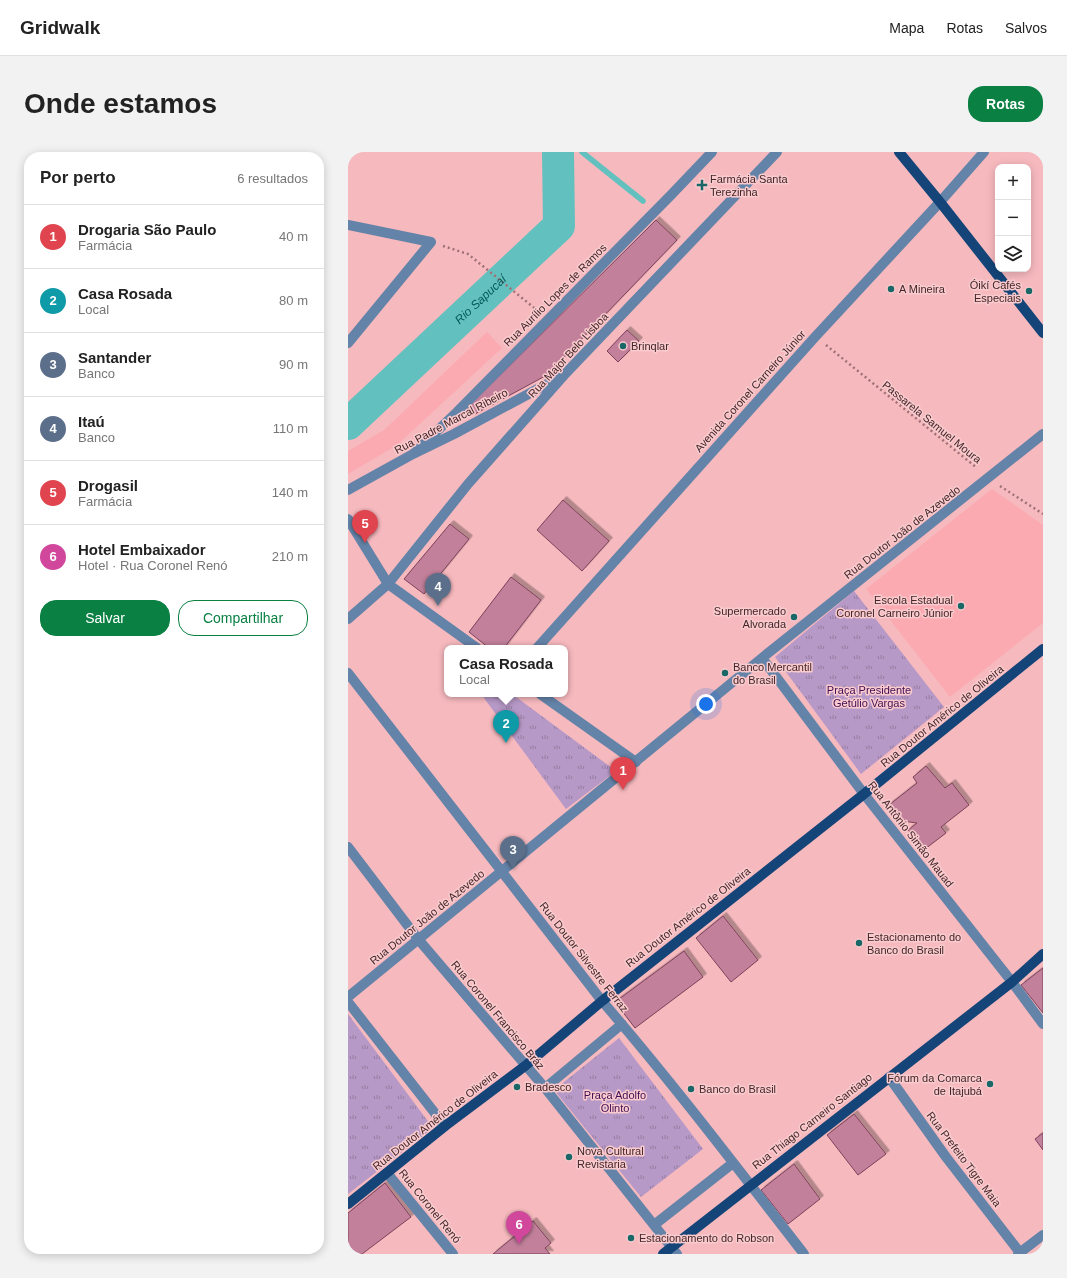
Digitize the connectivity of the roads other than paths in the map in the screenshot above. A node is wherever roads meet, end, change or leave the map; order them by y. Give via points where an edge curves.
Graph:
1 (712, 152) edge
2 (778, 152) edge
3 (899, 152) edge
4 (984, 152) edge
5 (940, 202) junction
6 (348, 225) edge
7 (1043, 332) edge
8 (348, 343) edge
9 (566, 374) junction
10 (1043, 434) edge
11 (412, 454) junction
12 (348, 490) edge
13 (348, 519) edge
14 (388, 584) junction
15 (348, 619) edge
16 (473, 645) edge
17 (540, 645) edge
18 (1043, 649) edge
19 (762, 658) junction
20 (348, 674) edge
21 (544, 697) edge
22 (636, 762) junction
23 (864, 794) junction
24 (348, 847) edge
25 (502, 872) junction
26 (418, 939) junction
27 (1043, 954) edge
28 (1012, 982) junction
29 (348, 997) edge
30 (602, 1001) junction
31 (348, 1002) edge
32 (622, 1024) junction
33 (1043, 1024) edge
34 (525, 1066) junction
35 (889, 1077) junction
36 (545, 1088) junction
37 (445, 1126) junction
38 (734, 1163) junction
39 (387, 1173) junction
40 (750, 1185) junction
41 (348, 1204) edge
42 (654, 1224) junction
43 (1043, 1235) edge
44 (674, 1251) edge
45 (453, 1254) edge
46 (663, 1254) edge
47 (804, 1254) edge
48 (1020, 1254) edge

1 - 11 street, Rua Aurílio Lopes de Ramos via 457,412
2 - 9 street, Rua Major Belo Lisboa
3 - 5 main road
4 - 5 street, Avenida Coronel Carneiro Júnior
5 - 7 main road
5 - 17 street, Avenida Coronel Carneiro Júnior via 815,337
6 - 8 street via 431,242
9 - 11 street, Rua Padre Marcal Ribeiro
9 - 14 street, Rua Major Belo Lisboa via 468,484
10 - 19 street, Rua Doutor João de Azevedo
11 - 12 street, Rua Padre Marcal Ribeiro
13 - 14 street
14 - 15 street, Rua Major Belo Lisboa
14 - 16 street
18 - 23 main road, Rua Doutor Américo de Oliveira
19 - 22 street, Rua Doutor João de Azevedo
19 - 23 street, Rua Antônio Simão Mauad
20 - 25 street, Rua Doutor Silvestre Ferraz
21 - 22 street
22 - 25 street, Rua Doutor João de Azevedo
23 - 28 street, Rua Antônio Simão Mauad
23 - 30 main road, Rua Doutor Américo de Oliveira
24 - 26 street, Rua Coronel Francisco Bráz
25 - 26 street, Rua Doutor João de Azevedo
25 - 30 street, Rua Doutor Silvestre Ferraz
26 - 29 street, Rua Doutor João de Azevedo
26 - 34 street, Rua Coronel Francisco Bráz
27 - 28 main road, Rua Thiago Carneiro Santiago
28 - 33 street, Rua Antônio Simão Mauad
28 - 35 main road, Rua Thiago Carneiro Santiago
30 - 32 street, Rua Doutor Silvestre Ferraz
30 - 34 main road, Rua Doutor Américo de Oliveira
31 - 37 street
32 - 36 street
32 - 38 street, Rua Doutor Silvestre Ferraz
34 - 36 street, Rua Coronel Francisco Bráz
34 - 37 main road, Rua Doutor Américo de Oliveira
35 - 40 main road, Rua Thiago Carneiro Santiago
35 - 48 street, Rua Prefeito Tigre Maia
36 - 42 street, Rua Coronel Francisco Bráz
37 - 39 main road, Rua Doutor Américo de Oliveira
38 - 40 street, Rua Doutor Silvestre Ferraz
38 - 42 street
39 - 41 main road, Rua Doutor Américo de Oliveira
39 - 45 street, Rua Coronel Renó
40 - 44 main road, Rua Thiago Carneiro Santiago
40 - 47 street, Rua Doutor Silvestre Ferraz
42 - 44 street, Rua Coronel Francisco Bráz
43 - 48 street
44 - 46 main road, Rua Thiago Carneiro Santiago

